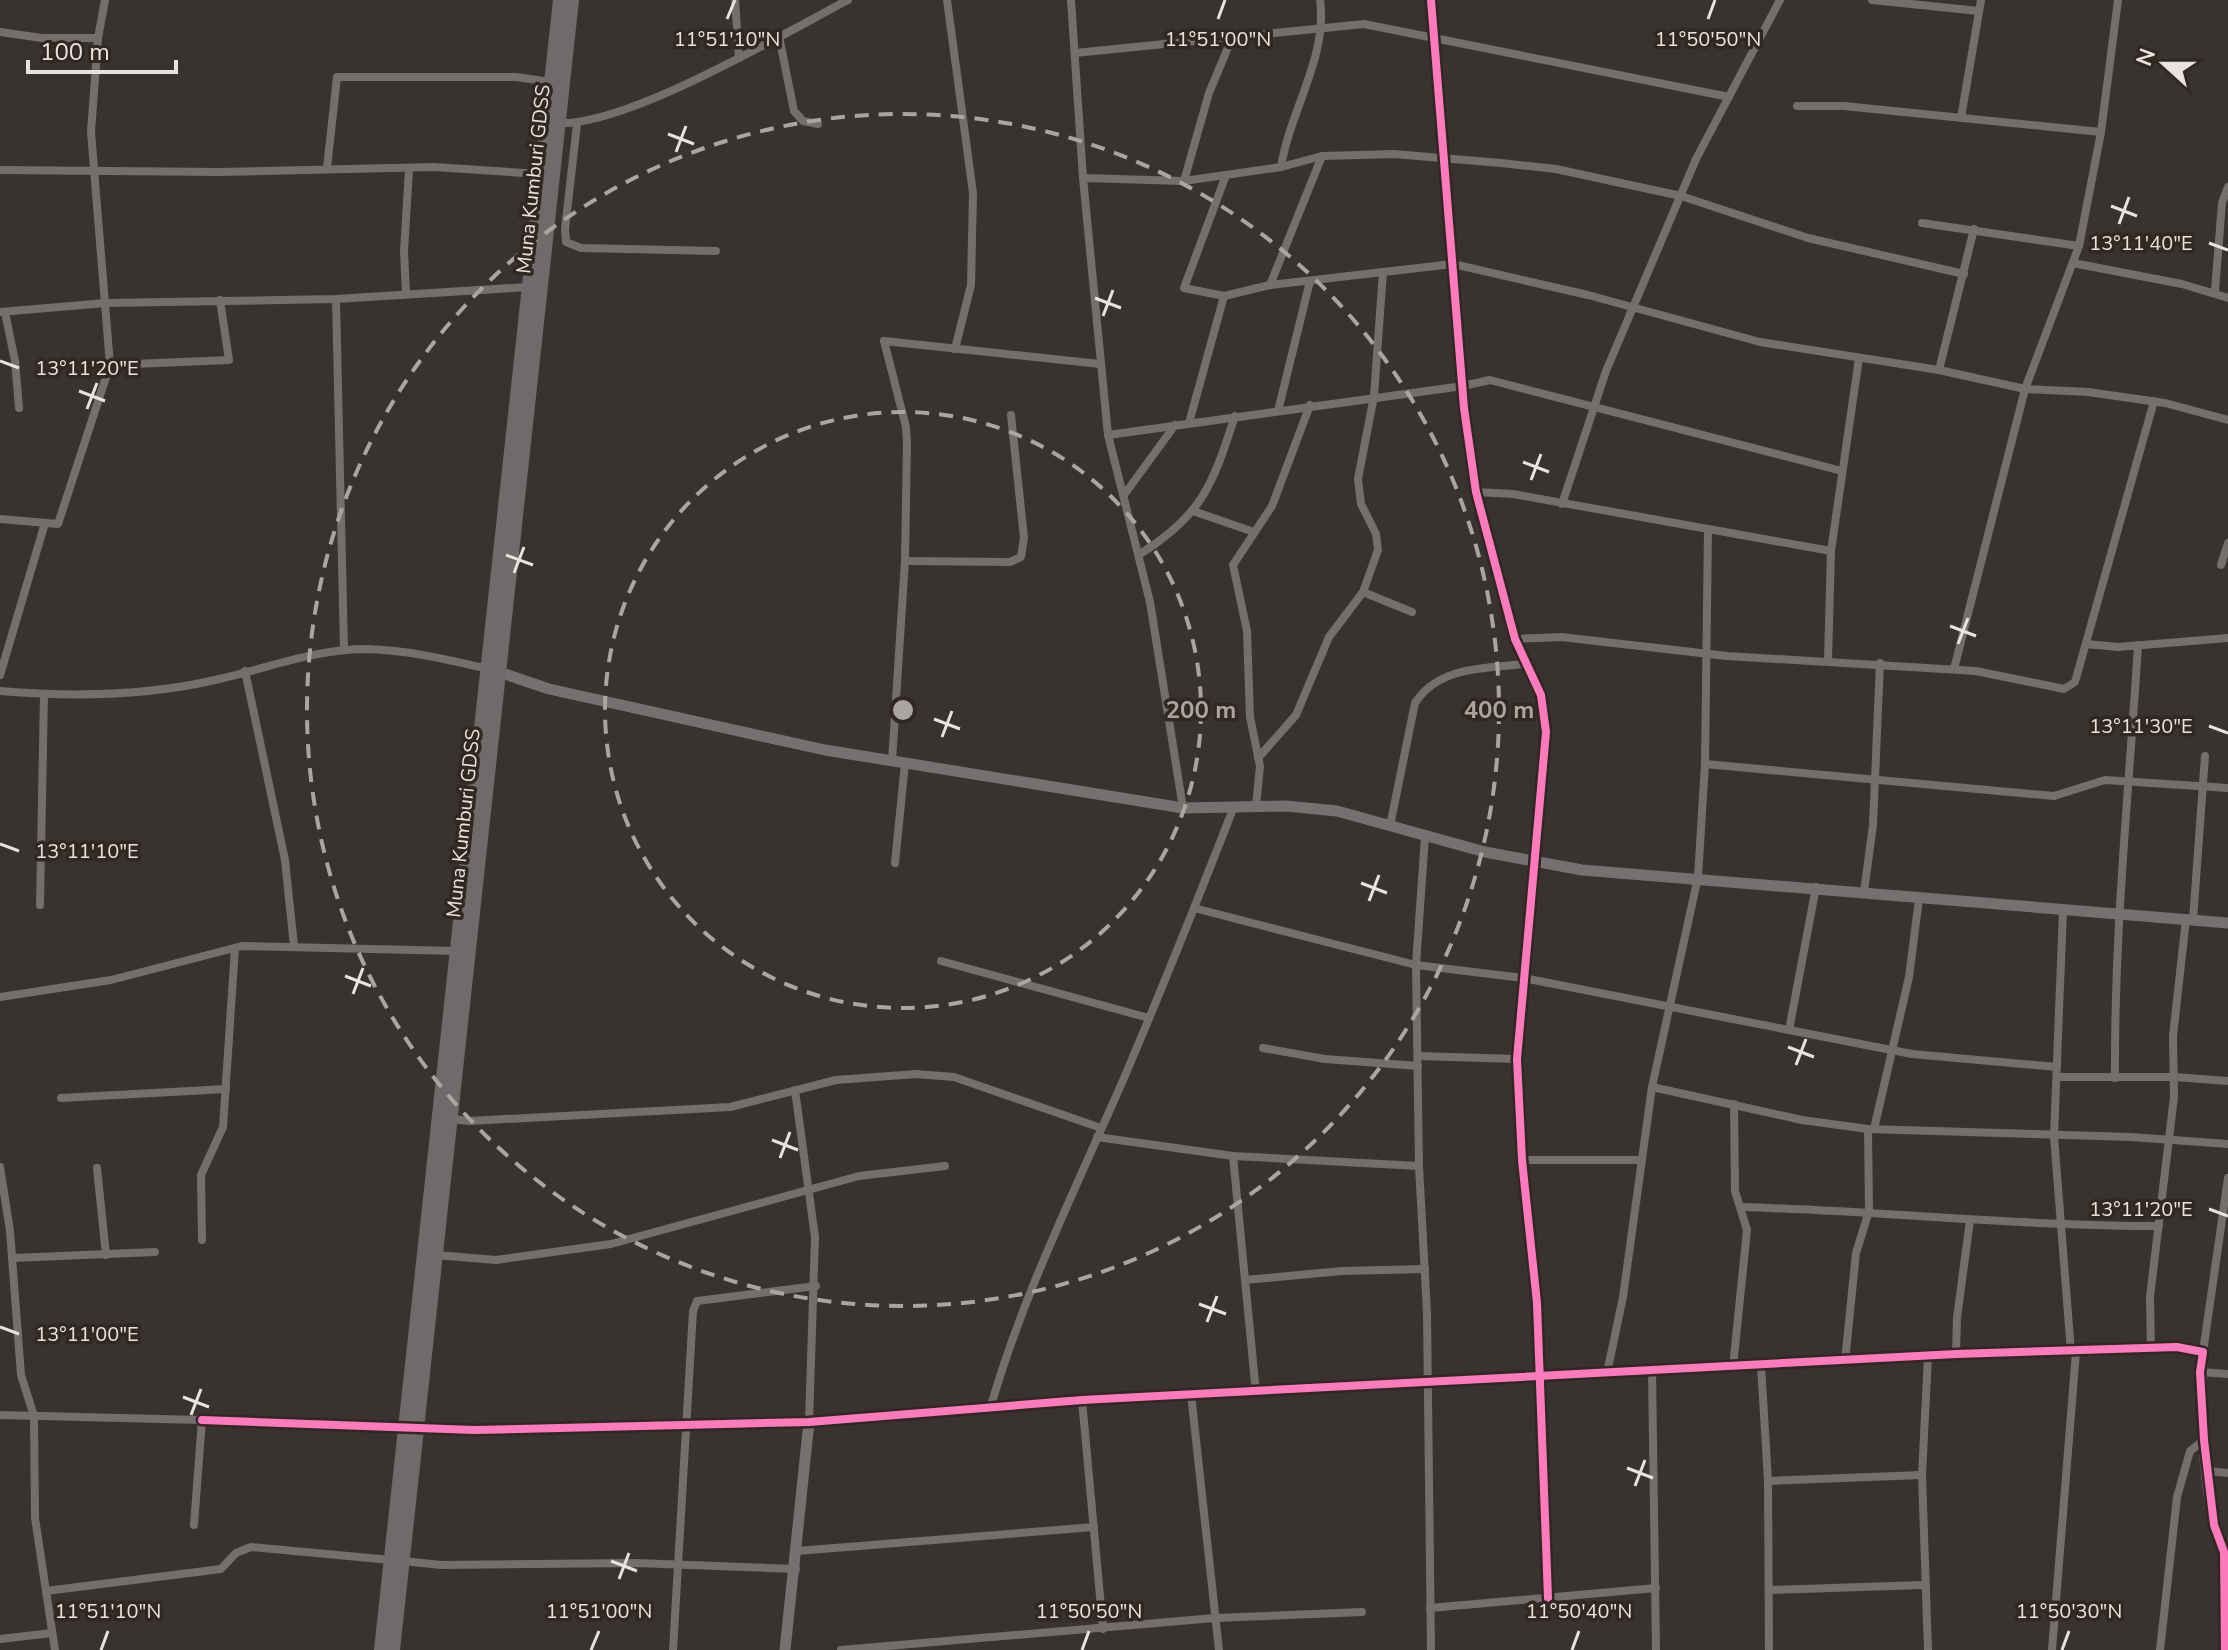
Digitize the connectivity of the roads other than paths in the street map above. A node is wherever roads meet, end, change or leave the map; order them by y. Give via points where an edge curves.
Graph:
1 (105, 0) edge
2 (560, 0) edge
3 (572, 0) edge
4 (735, 0) edge
5 (848, 0) edge
6 (947, 0) edge
7 (1071, 0) edge
8 (1320, 0) edge
9 (1431, 0) edge
10 (1780, 0) edge
11 (1872, 0) edge
12 (1981, 0) edge
13 (2118, 0) edge
14 (1979, 11) junction
15 (1323, 28) junction
16 (0, 32) edge
17 (779, 36) junction
18 (98, 38) junction
19 (1232, 38) junction
20 (1435, 40) junction
21 (1075, 53) junction
22 (739, 58) junction
23 (551, 82) junction
24 (1729, 97) junction
25 (1797, 106) dead end
26 (1961, 118) junction
27 (553, 123) junction
28 (577, 124) junction
29 (818, 124) dead end
30 (2101, 132) junction
31 (1322, 156) junction
32 (1444, 157) junction
33 (1281, 167) junction
34 (327, 168) junction
35 (409, 169) junction
36 (0, 170) edge
37 (94, 173) junction
38 (540, 174) junction
39 (1226, 175) junction
40 (1083, 178) junction
41 (1184, 181) junction
42 (2228, 187) edge
43 (1681, 196) junction
44 (1922, 223) dead end
45 (1974, 229) junction
46 (2079, 246) junction
47 (716, 251) dead end
48 (2073, 263) junction
49 (1453, 264) junction
50 (1383, 272) junction
51 (1964, 274) junction
52 (1310, 281) junction
53 (1270, 285) junction
54 (528, 287) junction
55 (2215, 291) junction
56 (406, 293) junction
57 (1224, 296) junction
58 (2228, 298) edge
59 (336, 299) junction
60 (220, 300) junction
61 (106, 303) junction
62 (1634, 308) junction
63 (3, 312) edge
64 (955, 349) junction
65 (1859, 358) junction
66 (1100, 364) junction
67 (110, 365) junction
68 (1939, 370) junction
69 (1463, 386) junction
70 (2025, 389) junction
71 (1374, 396) junction
72 (2154, 401) junction
73 (1310, 405) junction
74 (1594, 406) junction
75 (19, 408) dead end
76 (1278, 411) junction
77 (1011, 415) dead end
78 (1235, 416) junction
79 (2228, 420) edge
80 (1189, 423) junction
81 (1175, 425) junction
82 (1108, 435) junction
83 (1842, 471) junction
84 (1476, 492) junction
85 (1124, 495) junction
86 (1562, 504) junction
87 (1193, 511) junction
88 (0, 519) edge
89 (45, 523) junction
90 (1708, 529) junction
91 (1254, 532) junction
92 (2228, 543) edge
93 (1831, 551) junction
94 (1140, 554) junction
95 (905, 561) junction
96 (2221, 565) dead end
97 (1363, 592) junction
98 (1412, 612) dead end
99 (2228, 638) edge
100 (1515, 639) junction
101 (2086, 644) junction
102 (2138, 645) junction
103 (344, 650) junction
104 (1704, 654) junction
105 (1828, 660) junction
106 (1880, 663) junction
107 (1526, 664) junction
108 (1954, 669) junction
109 (494, 670) junction
110 (245, 671) junction
111 (0, 675) edge
112 (0, 691) edge
113 (44, 695) junction
114 (2205, 756) dead end
115 (1258, 758) junction
116 (892, 761) junction
117 (905, 763) junction
118 (1705, 764) junction
119 (1875, 780) junction
120 (2126, 782) junction
121 (2204, 786) junction
122 (2228, 788) edge
123 (1256, 806) junction
124 (1183, 808) junction
125 (1233, 809) junction
126 (1390, 826) junction
127 (1425, 836) junction
128 (1535, 862) junction
129 (895, 863) dead end
130 (1698, 877) junction
131 (1816, 887) junction
132 (1864, 892) junction
133 (1919, 899) junction
134 (40, 905) dead end
135 (1194, 908) junction
136 (2063, 911) junction
137 (2121, 912) junction
138 (2190, 920) junction
139 (2228, 923) edge
140 (294, 946) junction
141 (235, 948) junction
142 (456, 951) junction
143 (941, 961) dead end
144 (1416, 965) junction
145 (1523, 978) junction
146 (0, 997) edge
147 (1671, 1007) junction
148 (1149, 1018) junction
149 (1789, 1030) junction
150 (1263, 1048) dead end
151 (1891, 1050) junction
152 (1517, 1059) junction
153 (1418, 1061) junction
154 (2057, 1072) junction
155 (2174, 1077) junction
156 (2115, 1078) junction
157 (2228, 1081) edge
158 (1652, 1087) junction
159 (226, 1089) junction
160 (795, 1090) junction
161 (61, 1098) dead end
162 (1734, 1104) junction
163 (451, 1119) junction
164 (1871, 1129) junction
165 (1099, 1133) junction
166 (2054, 1136) junction
167 (2170, 1140) junction
168 (2228, 1144) edge
169 (1233, 1156) junction
170 (1522, 1160) junction
171 (1640, 1160) junction
172 (945, 1166) dead end
173 (1419, 1166) junction
174 (0, 1167) edge
175 (97, 1168) dead end
176 (2228, 1178) edge
177 (811, 1190) junction
178 (2, 1191) edge
179 (1741, 1207) junction
180 (1869, 1211) junction
181 (1970, 1220) junction
182 (2062, 1226) junction
183 (2159, 1226) junction
184 (202, 1240) dead end
185 (155, 1252) dead end
186 (0, 1254) edge
187 (106, 1255) junction
188 (435, 1255) junction
189 (12, 1256) junction
190 (1425, 1269) junction
191 (1245, 1280) junction
192 (816, 1286) junction
193 (2151, 1349) junction
194 (2074, 1352) junction
195 (2203, 1352) junction
196 (1956, 1354) junction
197 (1928, 1356) junction
198 (1845, 1361) junction
199 (1761, 1365) junction
200 (1733, 1367) junction
201 (1652, 1370) junction
202 (2200, 1372) junction
203 (1607, 1373) junction
204 (2228, 1374) edge
205 (1538, 1376) junction
206 (1426, 1382) junction
207 (1256, 1393) junction
208 (1191, 1394) junction
209 (1082, 1400) junction
210 (990, 1409) junction
211 (0, 1415) edge
212 (34, 1416) junction
213 (202, 1420) junction
214 (809, 1422) junction
215 (687, 1424) junction
216 (411, 1427) junction
217 (2204, 1440) junction
218 (2207, 1471) junction
219 (2228, 1473) edge
220 (1922, 1475) junction
221 (1768, 1481) junction
222 (194, 1525) dead end
223 (1094, 1527) junction
224 (797, 1551) junction
225 (2226, 1553) edge
226 (397, 1561) junction
227 (679, 1564) junction
228 (796, 1569) junction
229 (1923, 1585) junction
230 (1656, 1588) junction
231 (1769, 1590) junction
232 (46, 1591) junction
233 (1548, 1598) junction
234 (1430, 1608) junction
235 (1362, 1612) dead end
236 (1215, 1618) junction
237 (1103, 1629) junction
238 (52, 1633) junction
239 (0, 1639) edge
240 (869, 1649) edge
241 (55, 1650) edge
242 (381, 1650) edge
243 (393, 1650) edge
244 (673, 1650) edge
245 (785, 1650) edge
246 (841, 1650) edge
247 (1219, 1650) edge
248 (1431, 1650) edge
249 (1656, 1650) edge
250 (1769, 1650) edge
251 (1928, 1650) edge
252 (2052, 1650) edge
253 (2160, 1650) edge
254 (2225, 1650) edge

1 - 18 street
2 - 23 highway, Muna Kumburi GDSS
3 - 27 highway, Muna Kumburi GDSS
4 - 22 street
5 - 17 street
6 - 64 street via 973,193 971,285
7 - 21 street
8 - 15 street
9 - 20 street
10 - 24 street
11 - 14 street
12 - 14 street
13 - 30 street
14 - 26 street
15 - 19 street
15 - 20 street via 1364,24
15 - 33 street
16 - 18 street
17 - 22 street
17 - 29 street via 794,111 803,121
18 - 37 street via 91,132
19 - 21 street
19 - 41 street via 1209,93
20 - 24 street
20 - 32 street
21 - 40 street
22 - 28 street via 646,101
23 - 27 highway, Muna Kumburi GDSS
23 - 34 street via 516,77 337,77
24 - 43 street
25 - 26 street
26 - 30 street
27 - 28 street
27 - 38 highway, Muna Kumburi GDSS
27 - 109 highway, Muna Kumburi GDSS
28 - 47 street via 566,242 581,248
30 - 46 street
31 - 32 street
31 - 33 street
31 - 53 street
32 - 43 street via 1556,169
32 - 49 street
33 - 39 street
34 - 35 street
34 - 37 street
35 - 38 street via 471,167
35 - 56 street
36 - 37 street
37 - 61 street
38 - 54 highway, Muna Kumburi GDSS
39 - 41 street
39 - 57 street via 1184,288
40 - 41 street
40 - 66 street
42 - 55 street
43 - 51 street via 1808,238
43 - 62 street
44 - 45 street
45 - 46 street
45 - 51 street
46 - 48 street
48 - 55 street
48 - 70 street
49 - 50 street
49 - 62 street
49 - 69 street
50 - 52 street
50 - 71 street
51 - 68 street
52 - 53 street
52 - 76 street
53 - 57 street
54 - 56 street
54 - 109 highway, Muna Kumburi GDSS
55 - 58 street
56 - 59 street
57 - 80 street
59 - 60 street
59 - 103 street
60 - 61 street
60 - 67 street via 229,360
61 - 63 street
61 - 67 street
62 - 65 street via 1760,342
62 - 74 street
63 - 75 street
64 - 66 street
64 - 95 street via 884,341 906,427
65 - 68 street
65 - 83 street
66 - 82 street
67 - 89 street via 58,524
68 - 70 street
69 - 71 street
69 - 74 street via 1490,380
69 - 84 street
70 - 72 street
70 - 108 street
71 - 73 street
71 - 97 street via 1358,479 1378,550
72 - 79 street
72 - 101 street
73 - 76 street
73 - 91 street via 1272,506
74 - 83 street
74 - 86 street
76 - 78 street
77 - 95 street via 1024,538 1021,557 1010,562
78 - 80 street
78 - 87 street via 1212,486
80 - 81 street
81 - 82 street
81 - 85 street
82 - 85 street
83 - 93 street
84 - 86 street
84 - 100 street
85 - 94 street
86 - 90 street
87 - 91 street
87 - 94 street via 1171,535
88 - 89 street
89 - 111 street
90 - 93 street
90 - 104 street
91 - 115 street via 1233,565 1247,631 1250,717
92 - 96 street
93 - 105 street
94 - 124 street
95 - 116 street
97 - 98 street
97 - 115 street via 1329,637 1296,715
99 - 102 street
100 - 104 street via 1561,637
100 - 107 street
101 - 102 street
101 - 108 street via 2075,682 2064,689
102 - 120 street
103 - 109 street via 430,656
103 - 110 street
104 - 105 street
104 - 118 street
105 - 106 street
106 - 108 street
106 - 119 street
107 - 126 street via 1467,670 1425,688 1415,703
107 - 128 street via 1541,695 1546,732
109 - 116 street via 549,689
109 - 142 highway, Muna Kumburi GDSS
109 - 163 highway, Muna Kumburi GDSS
110 - 113 street via 149,690
110 - 140 street via 285,860
112 - 113 street
113 - 134 street
114 - 121 street
115 - 123 street
116 - 117 street
117 - 124 street
117 - 129 street
118 - 119 street
118 - 130 street
119 - 120 street via 2054,796 2105,780
119 - 132 street
120 - 121 street
120 - 137 street
121 - 122 street
121 - 138 street
123 - 125 street
123 - 126 street via 1337,811
124 - 125 street
125 - 135 street
126 - 127 street
127 - 128 street
127 - 144 street
128 - 130 street
128 - 145 street
130 - 131 street
130 - 147 street
131 - 132 street
131 - 149 street
132 - 133 street
133 - 136 street
133 - 151 street via 1909,977
135 - 144 street
135 - 148 street
136 - 137 street
136 - 154 street
137 - 138 street
137 - 156 street
138 - 139 street
138 - 155 street via 2173,1036
140 - 141 street
140 - 142 street
141 - 146 street via 111,980
141 - 159 street
142 - 216 highway, Muna Kumburi GDSS
143 - 148 street
144 - 145 street
144 - 153 street
145 - 147 street
145 - 152 street
147 - 149 street
147 - 158 street
148 - 165 street
149 - 151 street
150 - 153 street via 1325,1059
151 - 154 street
151 - 164 street
152 - 153 street
152 - 170 street
153 - 173 street
154 - 156 street
154 - 166 street
155 - 156 street
155 - 157 street
155 - 167 street
158 - 162 street
158 - 171 street
159 - 161 street
159 - 184 street via 223,1127 201,1175
160 - 163 street via 730,1107
160 - 165 street via 836,1080 933,1074 954,1077
160 - 177 street
162 - 164 street
162 - 179 street via 1732,1155
163 - 188 highway, Muna Kumburi GDSS
164 - 166 street
164 - 180 street
165 - 169 street
165 - 210 street via 1037,1269
166 - 167 street
166 - 182 street
167 - 168 street
167 - 183 street
169 - 173 street
169 - 191 street
170 - 171 street
170 - 205 street via 1537,1303
171 - 203 street via 1623,1297
172 - 177 street via 859,1176
173 - 190 street
174 - 178 street
175 - 187 street
176 - 195 street
177 - 188 street via 611,1244 496,1260
177 - 192 street
178 - 189 street
179 - 180 street
179 - 200 street via 1747,1230
180 - 181 street
180 - 198 street via 1856,1253
181 - 182 street
181 - 196 street
182 - 183 street
182 - 194 street
183 - 193 street via 2150,1297
185 - 187 street
186 - 189 street
187 - 189 street
188 - 216 highway, Muna Kumburi GDSS
189 - 212 street via 21,1375
190 - 191 street
190 - 206 street
191 - 207 street
192 - 214 street
192 - 215 street via 697,1301 690,1330
193 - 194 street
193 - 195 street
194 - 196 street
194 - 252 street
195 - 202 street
196 - 197 street
197 - 198 street
197 - 220 street
198 - 199 street
199 - 200 street
199 - 221 street
200 - 201 street
201 - 203 street
201 - 230 street
202 - 204 street
202 - 217 street
203 - 205 street
205 - 206 street
205 - 233 street
206 - 207 street
206 - 234 street
207 - 208 street
208 - 209 street
208 - 236 street
209 - 210 street
209 - 223 street
210 - 214 street
211 - 212 street
212 - 213 street
212 - 232 street via 35,1518
213 - 216 street
213 - 222 street
214 - 215 street
214 - 224 street
215 - 216 street
215 - 227 street
216 - 226 highway, Muna Kumburi GDSS
217 - 218 street
217 - 253 street via 2190,1451 2177,1497
218 - 219 street
218 - 225 street via 2216,1534
220 - 221 street
220 - 229 street
221 - 231 street
223 - 224 street
223 - 237 street
224 - 228 street
225 - 254 street
226 - 227 street
226 - 232 street via 251,1547 236,1553 221,1569
226 - 242 highway, Muna Kumburi GDSS
226 - 243 highway, Muna Kumburi GDSS
227 - 228 street
227 - 244 street
228 - 245 street
229 - 231 street
229 - 251 street
230 - 233 street
230 - 249 street
231 - 250 street
232 - 238 street
233 - 234 street
234 - 248 street
235 - 236 street
236 - 237 street
236 - 247 street
237 - 240 street
238 - 239 street
238 - 241 street
240 - 246 street

